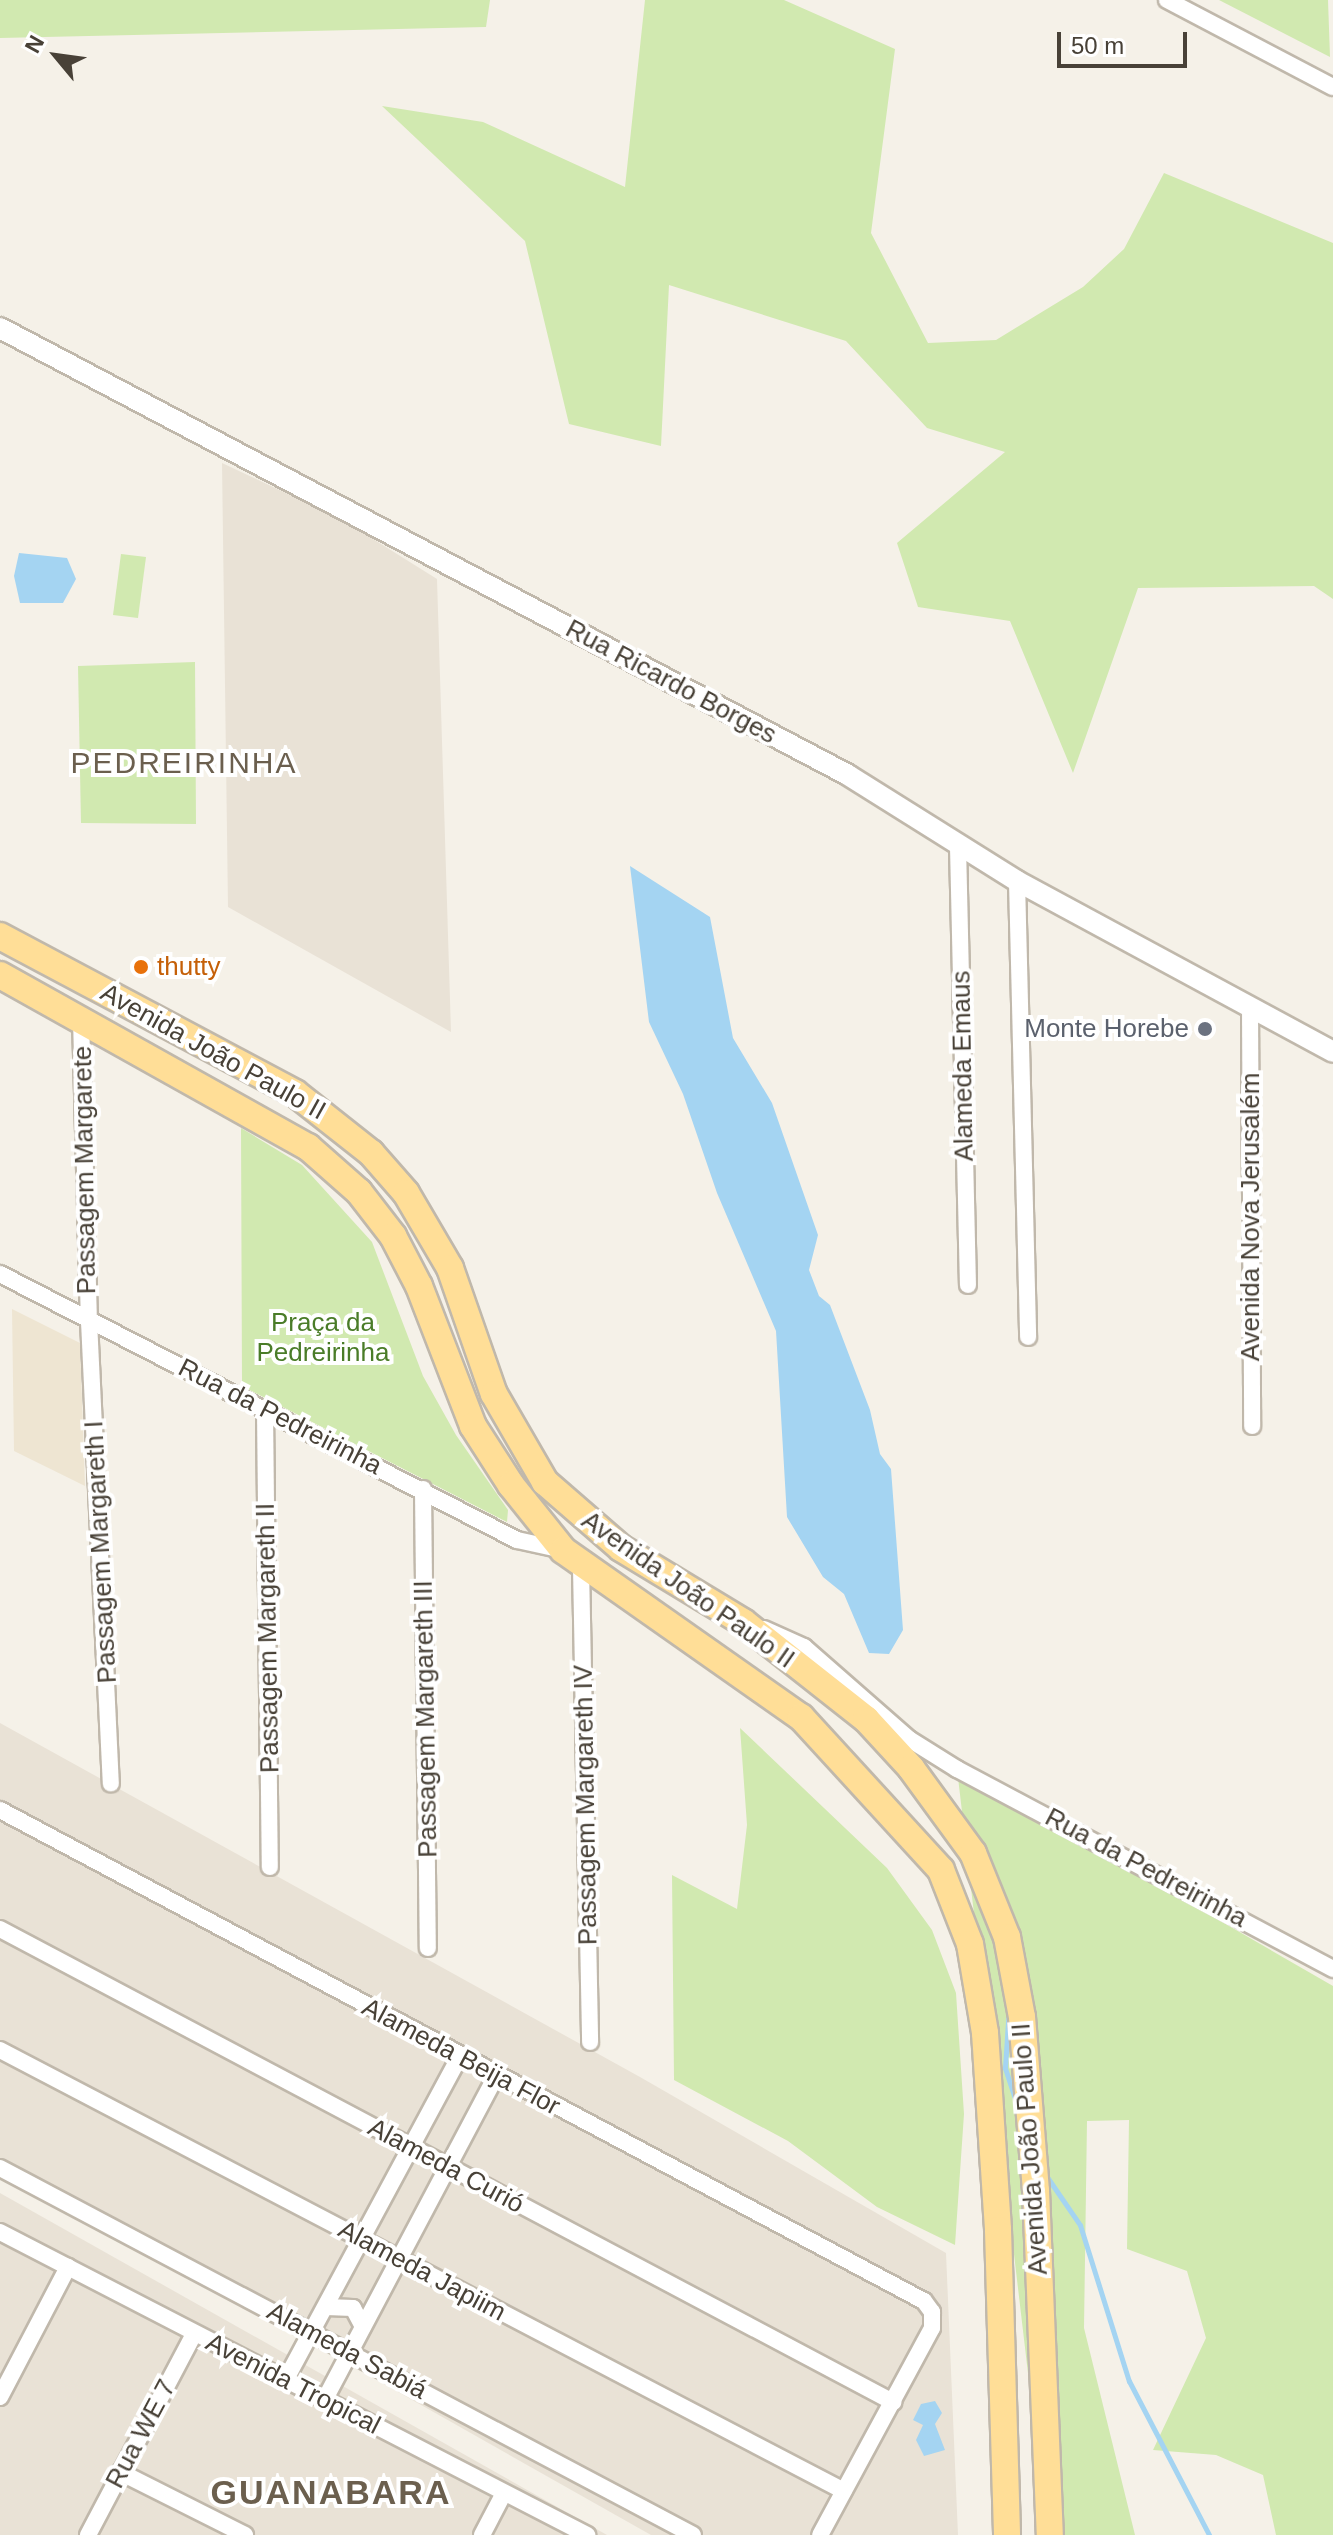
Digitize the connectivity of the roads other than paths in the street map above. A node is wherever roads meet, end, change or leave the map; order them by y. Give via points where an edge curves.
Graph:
1 (1167, 0) edge
2 (1333, 87) edge
3 (0, 328) edge
4 (958, 846) junction
5 (1017, 881) junction
6 (0, 936) edge
7 (0, 975) edge
8 (1250, 1007) junction
9 (81, 1018) junction
10 (1333, 1052) edge
11 (0, 1274) edge
12 (968, 1285) dead end
13 (89, 1321) junction
14 (1028, 1337) dead end
15 (265, 1409) junction
16 (1252, 1426) dead end
17 (423, 1489) junction
18 (572, 1559) junction
19 (743, 1622) junction
20 (111, 1783) dead end
21 (0, 1810) edge
22 (270, 1867) dead end
23 (0, 1929) edge
24 (428, 1948) dead end
25 (1333, 1969) edge
26 (590, 2042) dead end
27 (0, 2050) edge
28 (460, 2056) junction
29 (496, 2076) junction
30 (411, 2148) junction
31 (448, 2167) junction
32 (0, 2168) edge
33 (0, 2232) edge
34 (362, 2240) junction
35 (399, 2259) junction
36 (68, 2267) junction
37 (326, 2307) junction
38 (363, 2327) junction
39 (313, 2333) junction
40 (194, 2334) junction
41 (349, 2353) junction
42 (286, 2379) junction
43 (0, 2397) edge
44 (325, 2399) junction
45 (893, 2402) junction
46 (120, 2472) junction
47 (844, 2491) junction
48 (504, 2493) junction
49 (88, 2535) edge
50 (245, 2535) edge
51 (482, 2535) edge
52 (587, 2535) edge
53 (693, 2535) edge
54 (820, 2535) edge
55 (1007, 2535) edge
56 (1050, 2535) edge

1 - 2 street
3 - 4 street, Rua Ricardo Borges via 848,775
4 - 5 street, Rua Ricardo Borges
4 - 12 street, Alameda Emaus
5 - 8 street, Rua Ricardo Borges
5 - 14 street
6 - 19 main road, Avenida João Paulo II via 295,1093 360,1143 406,1193 450,1268 494,1394 545,1482 621,1548
7 - 9 main road, Avenida João Paulo II
8 - 10 street, Rua Ricardo Borges
8 - 16 street, Avenida Nova Jerusalém
9 - 13 street, Passagem Margarete
9 - 18 main road, Avenida João Paulo II via 308,1147 359,1192 393,1236 419,1286 473,1426 511,1485
11 - 13 street, Rua da Pedreirinha
13 - 15 street, Rua da Pedreirinha
13 - 20 street, Passagem Margareth I
15 - 17 street, Rua da Pedreirinha
15 - 22 street, Passagem Margareth II
17 - 18 street, Rua da Pedreirinha via 531,1546
17 - 24 street, Passagem Margareth III
18 - 26 street, Passagem Margareth IV
18 - 55 main road, Avenida João Paulo II via 801,1717 941,1870 970,1944 989,2090
19 - 25 street, Rua da Pedreirinha via 804,1647 909,1739 957,1769
19 - 56 main road, Avenida João Paulo II via 866,1719 911,1768 973,1853 1007,1937 1028,2089
21 - 28 street, Alameda Beija Flor
23 - 30 street, Alameda Curió
27 - 34 street, Alameda Japiim
28 - 29 street, Alameda Beija Flor
28 - 30 street
29 - 31 street
29 - 45 street, Alameda Beija Flor via 924,2301 932,2312 932,2328
30 - 31 street, Alameda Curió
30 - 34 street
31 - 35 street
31 - 45 street, Alameda Curió
32 - 39 street, Alameda Sabiá
33 - 36 street, Avenida Tropical
34 - 35 street, Alameda Japiim
34 - 37 street
35 - 38 street
35 - 47 street, Alameda Japiim
36 - 40 street, Avenida Tropical
36 - 43 street
37 - 38 street via 353,2308
37 - 39 street
38 - 41 street
39 - 41 street, Alameda Sabiá
39 - 42 street
40 - 42 street, Avenida Tropical
40 - 46 street, Rua WE 7
41 - 44 street
41 - 53 street, Alameda Sabiá
42 - 44 street, Avenida Tropical
44 - 48 street, Avenida Tropical
45 - 47 street
46 - 49 street, Rua WE 7
46 - 50 street
47 - 54 street
48 - 51 street
48 - 52 street, Avenida Tropical

